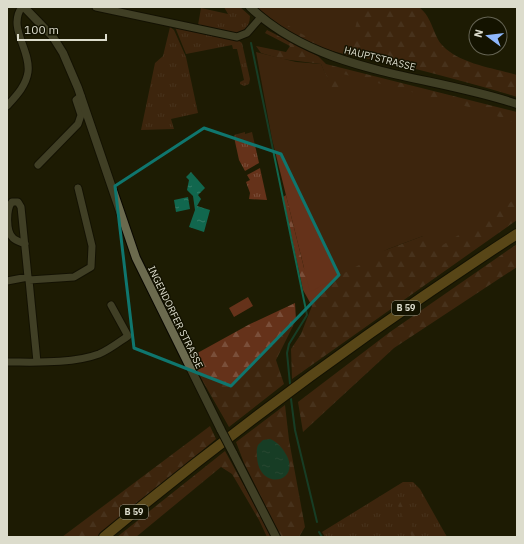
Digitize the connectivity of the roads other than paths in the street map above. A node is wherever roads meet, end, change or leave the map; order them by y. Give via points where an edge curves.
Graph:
1 (23, 7) edge
2 (96, 7) edge
3 (250, 7) edge
4 (261, 17) junction
5 (81, 96) junction
6 (517, 104) edge
7 (7, 106) edge
8 (38, 165) dead end
9 (78, 188) dead end
10 (517, 234) edge
11 (25, 244) junction
12 (28, 279) junction
13 (7, 281) edge
14 (111, 305) dead end
15 (7, 362) edge
16 (37, 362) junction
17 (104, 537) edge
18 (276, 537) edge

1 - 5 street, INGENDORFER STRASSE via 57,43
1 - 7 street via 16,23 25,50 28,72 20,92
2 - 4 street via 237,37 247,33
3 - 4 street, HAUPTSTRASSE
4 - 6 street, HAUPTSTRASSE via 308,46 328,55
5 - 8 street, INGENDORFER STRASSE via 76,100 81,115 78,124
5 - 18 street, INGENDORFER STRASSE, bridge via 136,258
9 - 12 street via 92,246 91,267 74,277
10 - 17 main road, B 59 via 281,396
11 - 11 street via 12,238 10,233 8,212 12,202 18,202 21,207
11 - 12 street
12 - 13 street
12 - 16 street
14 - 16 street via 128,336 100,353 86,358
15 - 16 street

